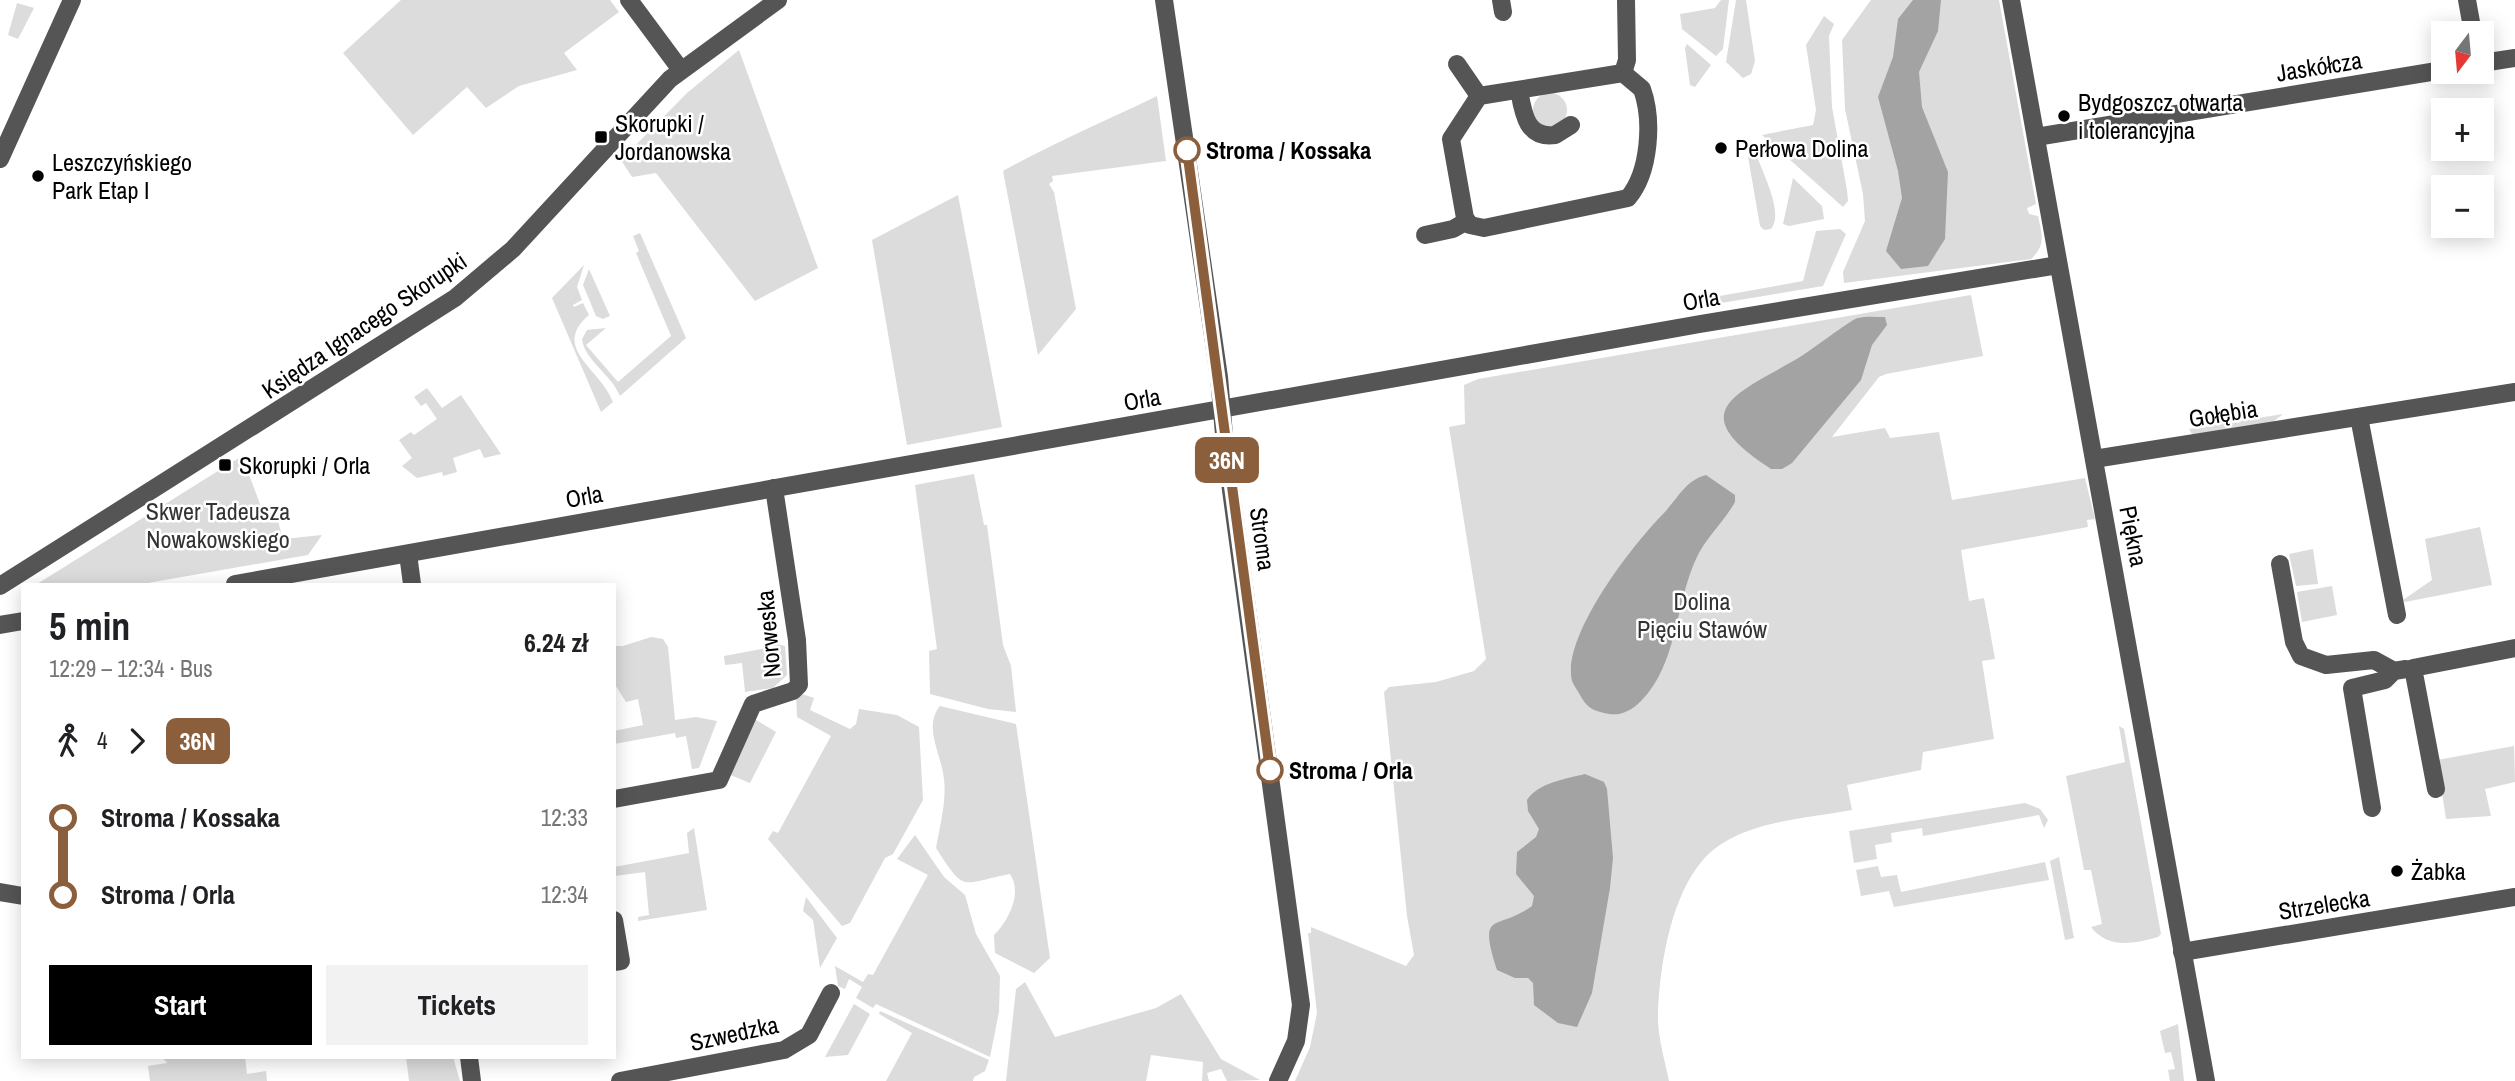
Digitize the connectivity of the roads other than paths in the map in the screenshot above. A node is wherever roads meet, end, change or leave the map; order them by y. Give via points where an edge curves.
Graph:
1 (72, 0) edge
2 (629, 0) edge
3 (778, 0) edge
4 (1164, 0) edge
5 (1626, 0) edge
6 (2011, 0) edge
7 (2467, 0) edge
8 (2471, 21) edge
9 (2515, 58) edge
10 (2494, 61) edge
11 (1457, 64) dead end
12 (681, 70) junction
13 (2431, 72) edge
14 (1623, 73) junction
15 (1519, 90) junction
16 (1479, 96) junction
17 (1570, 125) dead end
18 (2036, 136) junction
19 (0, 159) edge
20 (1467, 221) junction
21 (1425, 235) dead end
22 (2058, 265) junction
23 (2515, 391) edge
24 (1222, 410) junction
25 (2359, 416) junction
26 (2094, 459) junction
27 (774, 488) junction
28 (408, 554) junction
29 (2280, 564) dead end
30 (241, 583) edge
31 (412, 583) edge
32 (0, 586) edge
33 (2397, 615) dead end
34 (21, 621) edge
35 (0, 625) edge
36 (2515, 648) edge
37 (2413, 668) junction
38 (2394, 671) junction
39 (2436, 789) dead end
40 (616, 799) edge
41 (2372, 808) dead end
42 (0, 892) edge
43 (21, 896) edge
44 (2515, 897) edge
45 (616, 932) edge
46 (2182, 952) junction
47 (616, 962) edge
48 (831, 993) dead end
49 (469, 1059) edge
50 (472, 1081) edge
51 (620, 1081) edge
52 (1279, 1081) edge
53 (2206, 1081) edge

1 - 19 street
2 - 12 street
3 - 12 street, Księdza Ignacego Skorupki
4 - 24 street, Stroma
5 - 14 street
6 - 18 street, Piękna
7 - 8 street
9 - 10 street
11 - 16 street
12 - 32 street, Księdza Ignacego Skorupki via 513,249 455,298
13 - 18 street, Jaskółcza
14 - 15 street
14 - 20 street via 1642,89 1650,134 1628,198 1484,228
15 - 16 street
15 - 17 street via 1525,121 1534,131 1555,135
16 - 20 street via 1451,139
18 - 22 street, Piękna
20 - 21 street
22 - 24 street, Orla
22 - 26 street, Piękna
23 - 25 street, Gołębia
24 - 27 street, Orla
24 - 52 street, Stroma via 1301,1005 1296,1041
25 - 26 street, Gołębia
25 - 33 street
26 - 46 street, Piękna
27 - 28 street, Orla
27 - 40 street, Norweska via 801,681 797,688 753,704 719,780
28 - 30 street, Orla
28 - 31 street
29 - 38 street via 2294,642 2301,656 2326,665 2374,660
34 - 35 street
36 - 37 street
37 - 38 street
37 - 39 street
38 - 41 street via 2385,680 2352,688
42 - 43 street
44 - 46 street, Strzelecka
45 - 47 street via 621,961
46 - 53 street, Piękna
48 - 51 street, Szwedzka via 809,1035 784,1050
49 - 50 street

